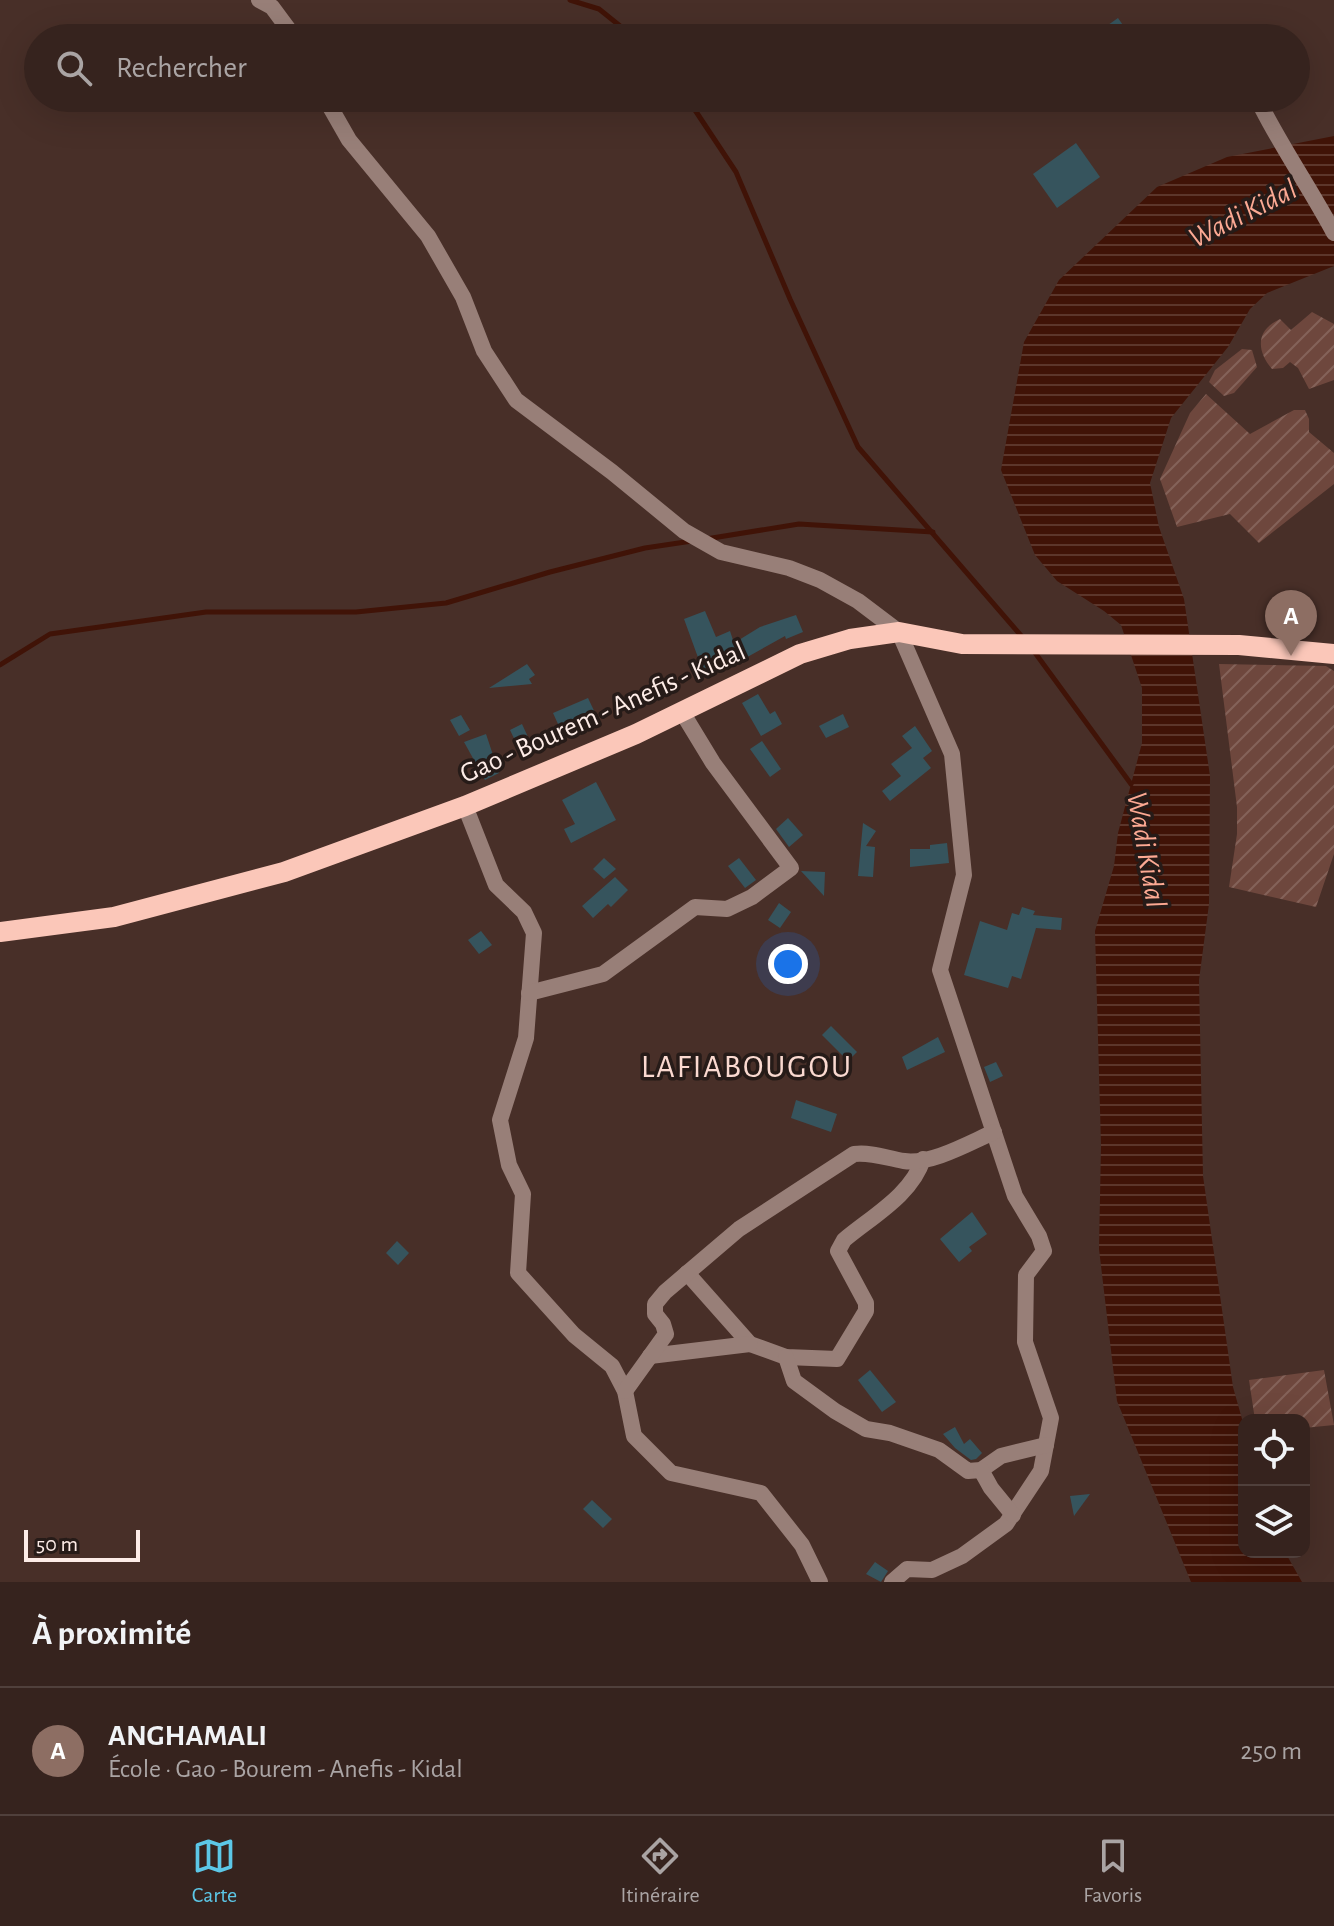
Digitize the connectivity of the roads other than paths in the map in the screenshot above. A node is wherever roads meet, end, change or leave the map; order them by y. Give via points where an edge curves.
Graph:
1 (259, 0) edge
2 (285, 24) edge
3 (333, 112) edge
4 (1264, 112) edge
5 (1334, 233) edge
6 (899, 632) junction
7 (1334, 654) edge
8 (682, 712) junction
9 (465, 806) junction
10 (0, 932) edge
11 (529, 993) junction
12 (994, 1132) junction
13 (923, 1159) junction
14 (687, 1273) junction
15 (750, 1344) junction
16 (650, 1356) junction
17 (786, 1357) junction
18 (625, 1391) junction
19 (1046, 1445) junction
20 (981, 1470) junction
21 (1013, 1515) junction
22 (820, 1582) edge
23 (892, 1582) edge

1 - 2 street
3 - 6 street via 349,140 428,236 463,297 484,351 516,400 684,531 721,552 820,580
4 - 5 street
6 - 7 main road, Gao - Bourem - Anefis - Kidal via 962,644 1239,645
6 - 8 main road, Gao - Bourem - Anefis - Kidal via 800,654
6 - 12 street via 952,754 964,875 940,970
8 - 9 main road, Gao - Bourem - Anefis - Kidal
8 - 11 street via 721,775 791,868 727,909 695,907 603,974
9 - 10 main road, Gao - Bourem - Anefis - Kidal via 284,872 114,917
9 - 11 street via 496,885 524,912 534,933
11 - 18 street via 526,1038 500,1120 509,1165 523,1194 518,1273 574,1335 612,1366
12 - 13 street via 945,1155
12 - 19 street via 1015,1196 1044,1251 1026,1275 1025,1342 1051,1418
13 - 14 street via 906,1162 869,1152 854,1154 739,1229
13 - 17 street via 907,1188 844,1240 838,1251 866,1311 837,1359
14 - 15 street
14 - 16 street via 655,1304 666,1334
15 - 16 street
15 - 17 street
16 - 18 street
17 - 20 street via 794,1381 866,1429 939,1450 968,1471
18 - 22 street via 634,1436 669,1471 761,1493 802,1545
19 - 20 street via 1001,1456
19 - 21 street via 1041,1471
20 - 21 street
21 - 23 street via 962,1556 932,1570 907,1569

